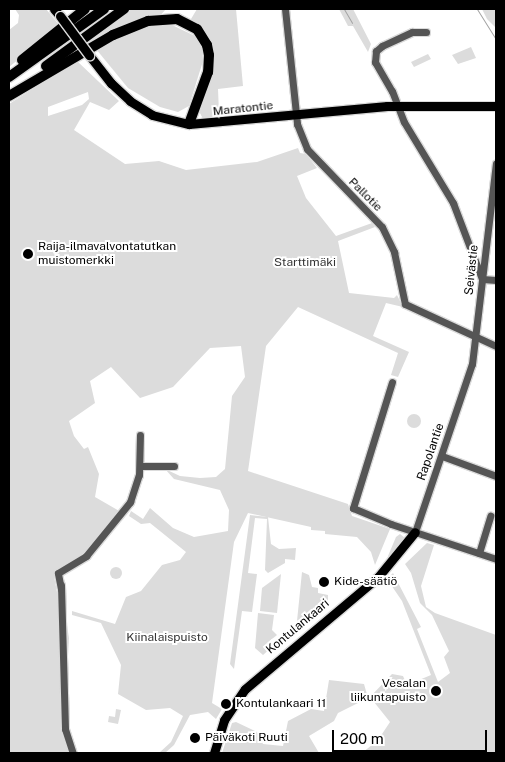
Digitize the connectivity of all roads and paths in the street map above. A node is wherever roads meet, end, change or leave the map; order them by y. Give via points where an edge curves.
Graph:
1 (85, 9) edge
2 (104, 9) edge
3 (124, 9) edge
4 (285, 9) edge
5 (56, 11) edge
6 (426, 32) dead end
7 (9, 70) edge
8 (9, 77) edge
9 (9, 94) edge
10 (496, 101) edge
11 (481, 104) junction
12 (398, 106) junction
13 (496, 106) edge
14 (297, 116) junction
15 (188, 124) junction
16 (496, 163) edge
17 (494, 195) edge
18 (482, 279) junction
19 (496, 280) edge
20 (476, 336) junction
21 (496, 346) edge
22 (468, 379) joint
23 (392, 382) dead end
24 (140, 435) dead end
25 (442, 456) junction
26 (140, 466) junction
27 (174, 466) dead end
28 (496, 476) edge
29 (490, 516) dead end
30 (416, 532) junction
31 (478, 553) junction
32 (496, 558) edge
33 (73, 753) edge
34 (214, 753) edge

1 - 7 highway
2 - 8 highway
3 - 9 highway
4 - 14 street, Pallotie
5 - 15 main road, Maratontie, bridge via 111,83 130,101 152,115
6 - 12 street via 412,32 376,51 375,62
9 - 15 highway via 113,34 148,21 177,19 197,30 207,45 209,55 208,72
10 - 11 main road, Maratontie
11 - 12 main road, Maratontie
11 - 13 main road, Maratontie
12 - 14 main road, Maratontie
12 - 18 street via 404,122 453,203
14 - 15 main road, Maratontie
14 - 20 street, Pallotie via 300,134 310,153 388,236 405,304
16 - 17 street, Seivästie
17 - 18 street, Seivästie
18 - 19 street
18 - 20 street, Seivästie
20 - 21 street, Pallotie
20 - 22 street, Seivästie
22 - 25 street, Rapolantie
23 - 30 street via 353,506 357,512
24 - 26 street
25 - 28 street
25 - 30 street, Rapolantie
26 - 27 street
26 - 33 street via 136,489 126,509 86,556 58,573 66,722
29 - 31 street
30 - 31 street
30 - 34 main road, Kontulankaari via 378,577 245,689 224,720
31 - 32 street

